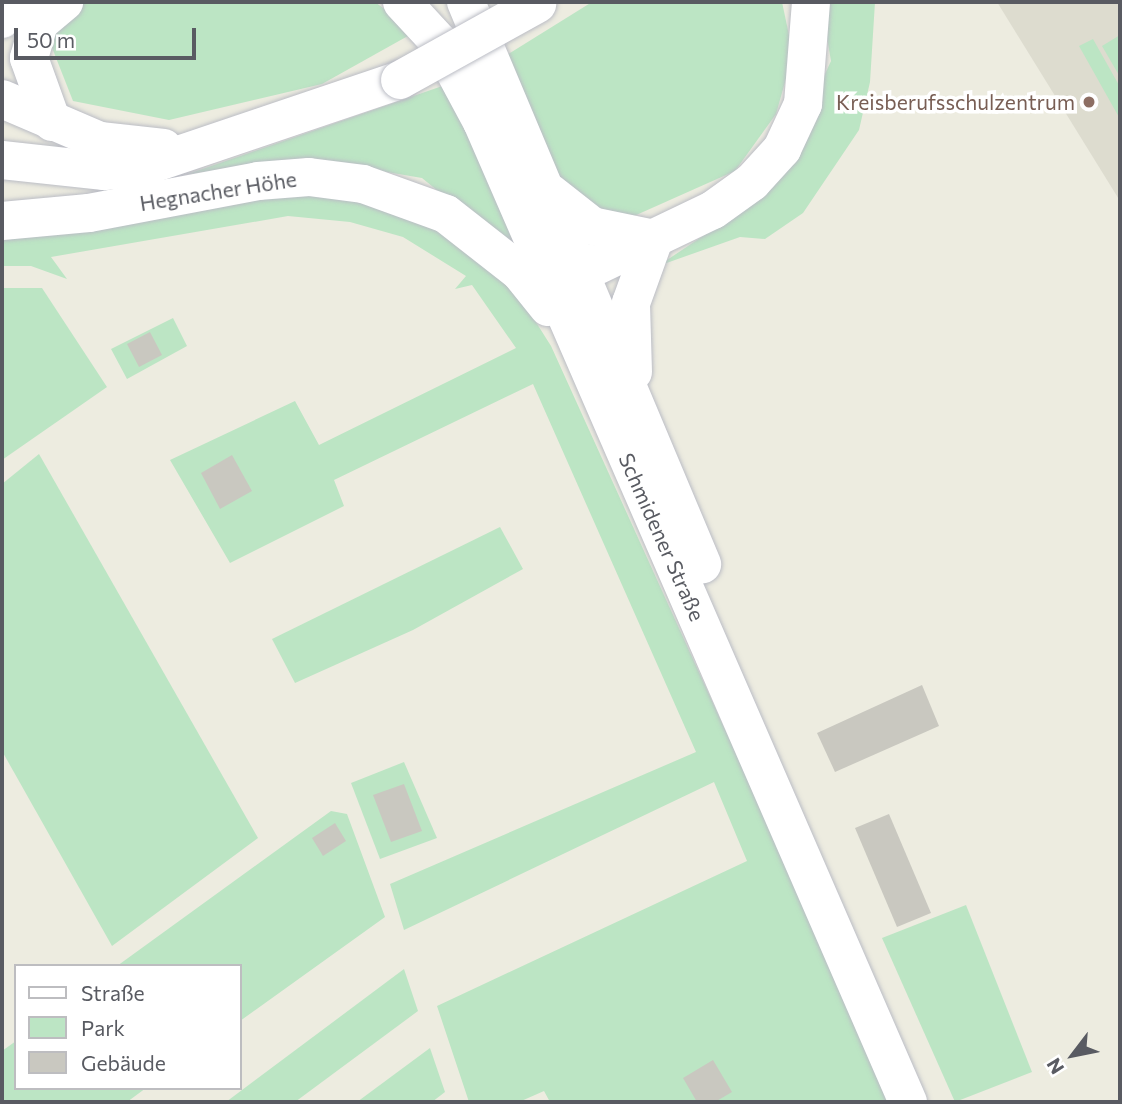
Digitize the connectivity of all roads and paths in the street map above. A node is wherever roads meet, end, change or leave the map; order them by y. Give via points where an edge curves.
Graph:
1 (15, 2) edge
2 (64, 2) edge
3 (402, 2) edge
4 (794, 2) edge
5 (811, 2) edge
6 (538, 3) edge
7 (462, 10) edge
8 (2, 19) edge
9 (810, 62) junction
10 (2, 99) edge
11 (52, 122) junction
12 (2, 123) edge
13 (204, 147) junction
14 (2, 160) edge
15 (548, 190) junction
16 (2, 221) edge
17 (654, 239) junction
18 (538, 253) junction
19 (578, 266) junction
20 (580, 350) junction
21 (636, 406) junction
22 (796, 817) junction
23 (908, 1102) edge
24 (931, 1102) edge

1 - 8 main road
2 - 11 main road via 39,23 29,58
3 - 18 main road, Schmidener Straße via 439,42 466,88
4 - 9 main road
5 - 9 main road
6 - 13 main road, Hegnacher Höhe, bridge via 400,80
7 - 15 main road, Schmidener Straße
9 - 17 main road via 803,103 782,149 722,203
10 - 11 main road, Hegnacher Höhe
11 - 12 main road, Hegnacher Höhe
11 - 13 main road, Hegnacher Höhe via 100,141
13 - 14 main road, Hegnacher Höhe via 140,168 104,171
15 - 17 main road via 592,226
15 - 19 main road, Schmidener Straße
16 - 20 main road, Hegnacher Höhe via 89,213 258,181 309,177 363,184 411,197 485,241 520,272
17 - 19 main road via 598,265
17 - 21 main road, Schmidener Straße via 631,303
18 - 19 main road
18 - 20 main road, Schmidener Straße
19 - 21 main road, Schmidener Straße
20 - 22 main road, Schmidener Straße
21 - 22 main road, Schmidener Straße
22 - 23 main road, Schmidener Straße
22 - 24 main road, Schmidener Straße

